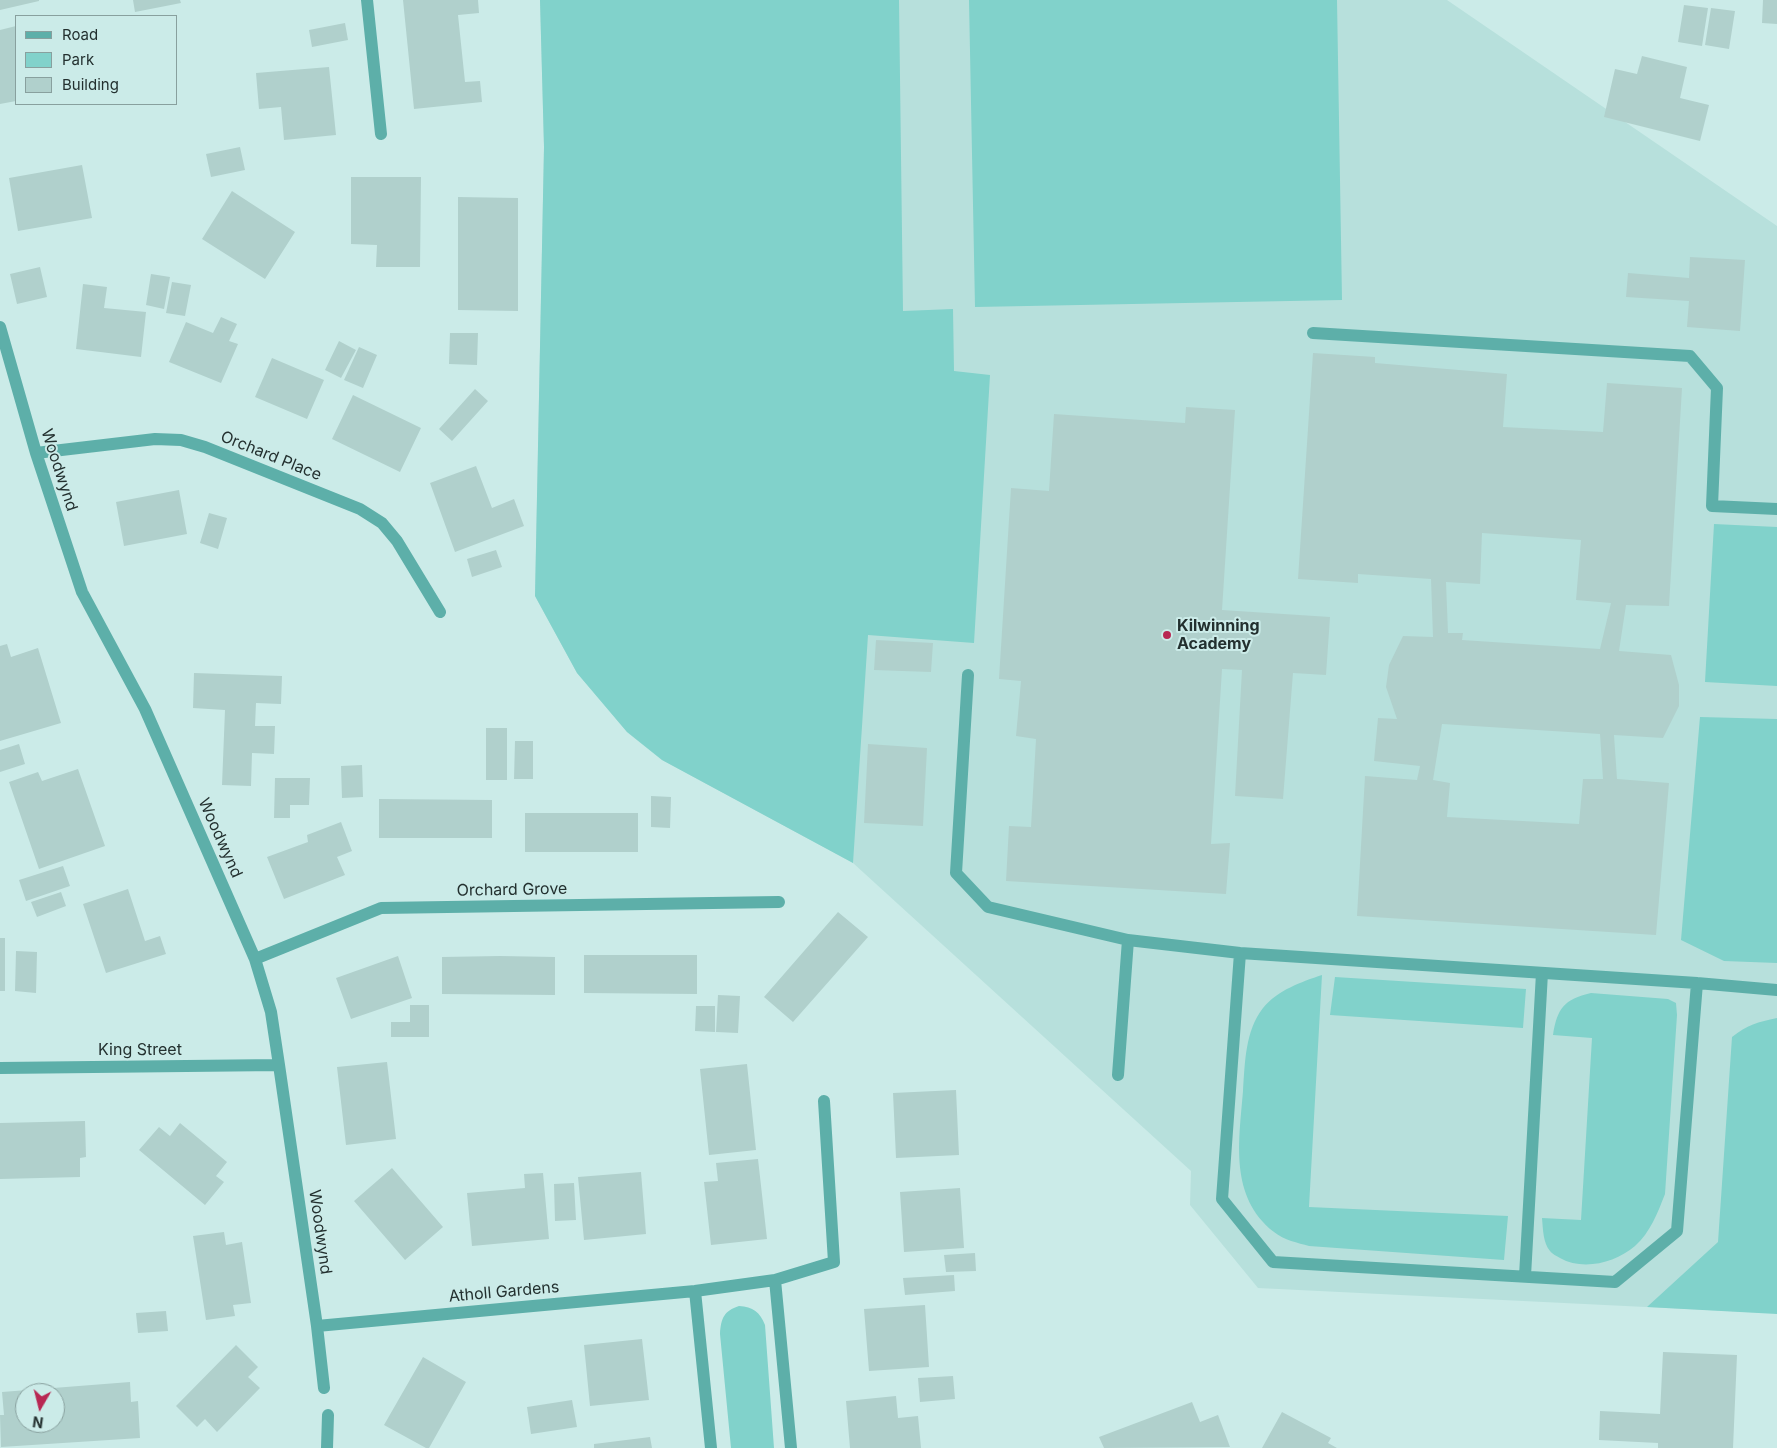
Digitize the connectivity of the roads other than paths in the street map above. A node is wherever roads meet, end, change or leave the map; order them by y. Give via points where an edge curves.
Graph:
1 (367, 0) edge
2 (380, 134) dead end
3 (0, 326) edge
4 (1312, 333) dead end
5 (36, 453) junction
6 (1777, 509) edge
7 (440, 612) dead end
8 (968, 674) dead end
9 (779, 902) dead end
10 (1128, 940) junction
11 (1240, 953) junction
12 (255, 959) junction
13 (1542, 973) junction
14 (1697, 983) junction
15 (1777, 990) edge
16 (279, 1065) junction
17 (0, 1068) edge
18 (1118, 1075) dead end
19 (824, 1101) dead end
20 (1525, 1276) junction
21 (775, 1280) junction
22 (695, 1291) junction
23 (317, 1326) junction
24 (324, 1388) dead end
25 (328, 1415) dead end
26 (327, 1448) edge
27 (711, 1448) edge
28 (791, 1448) edge

1 - 2 street
3 - 5 street, Woodwynd
4 - 6 street via 1690,356 1717,388 1712,506
5 - 7 street, Orchard Place via 155,439 181,440 205,447 360,509 382,523 397,541
5 - 12 street, Woodwynd via 82,592 146,709
8 - 10 street via 956,873 988,907
9 - 12 street, Orchard Grove via 382,908
10 - 11 street
10 - 18 street
11 - 13 street
11 - 20 street via 1222,1199 1274,1262
12 - 16 street, Woodwynd via 270,1012
13 - 14 street
13 - 20 street
14 - 15 street
14 - 20 street via 1677,1231 1615,1282
16 - 17 street, King Street
16 - 23 street, Woodwynd
19 - 21 street, Atholl Gardens via 834,1262
21 - 22 street, Atholl Gardens
21 - 28 street
22 - 23 street, Atholl Gardens
22 - 27 street
23 - 24 street, Woodwynd
25 - 26 street

